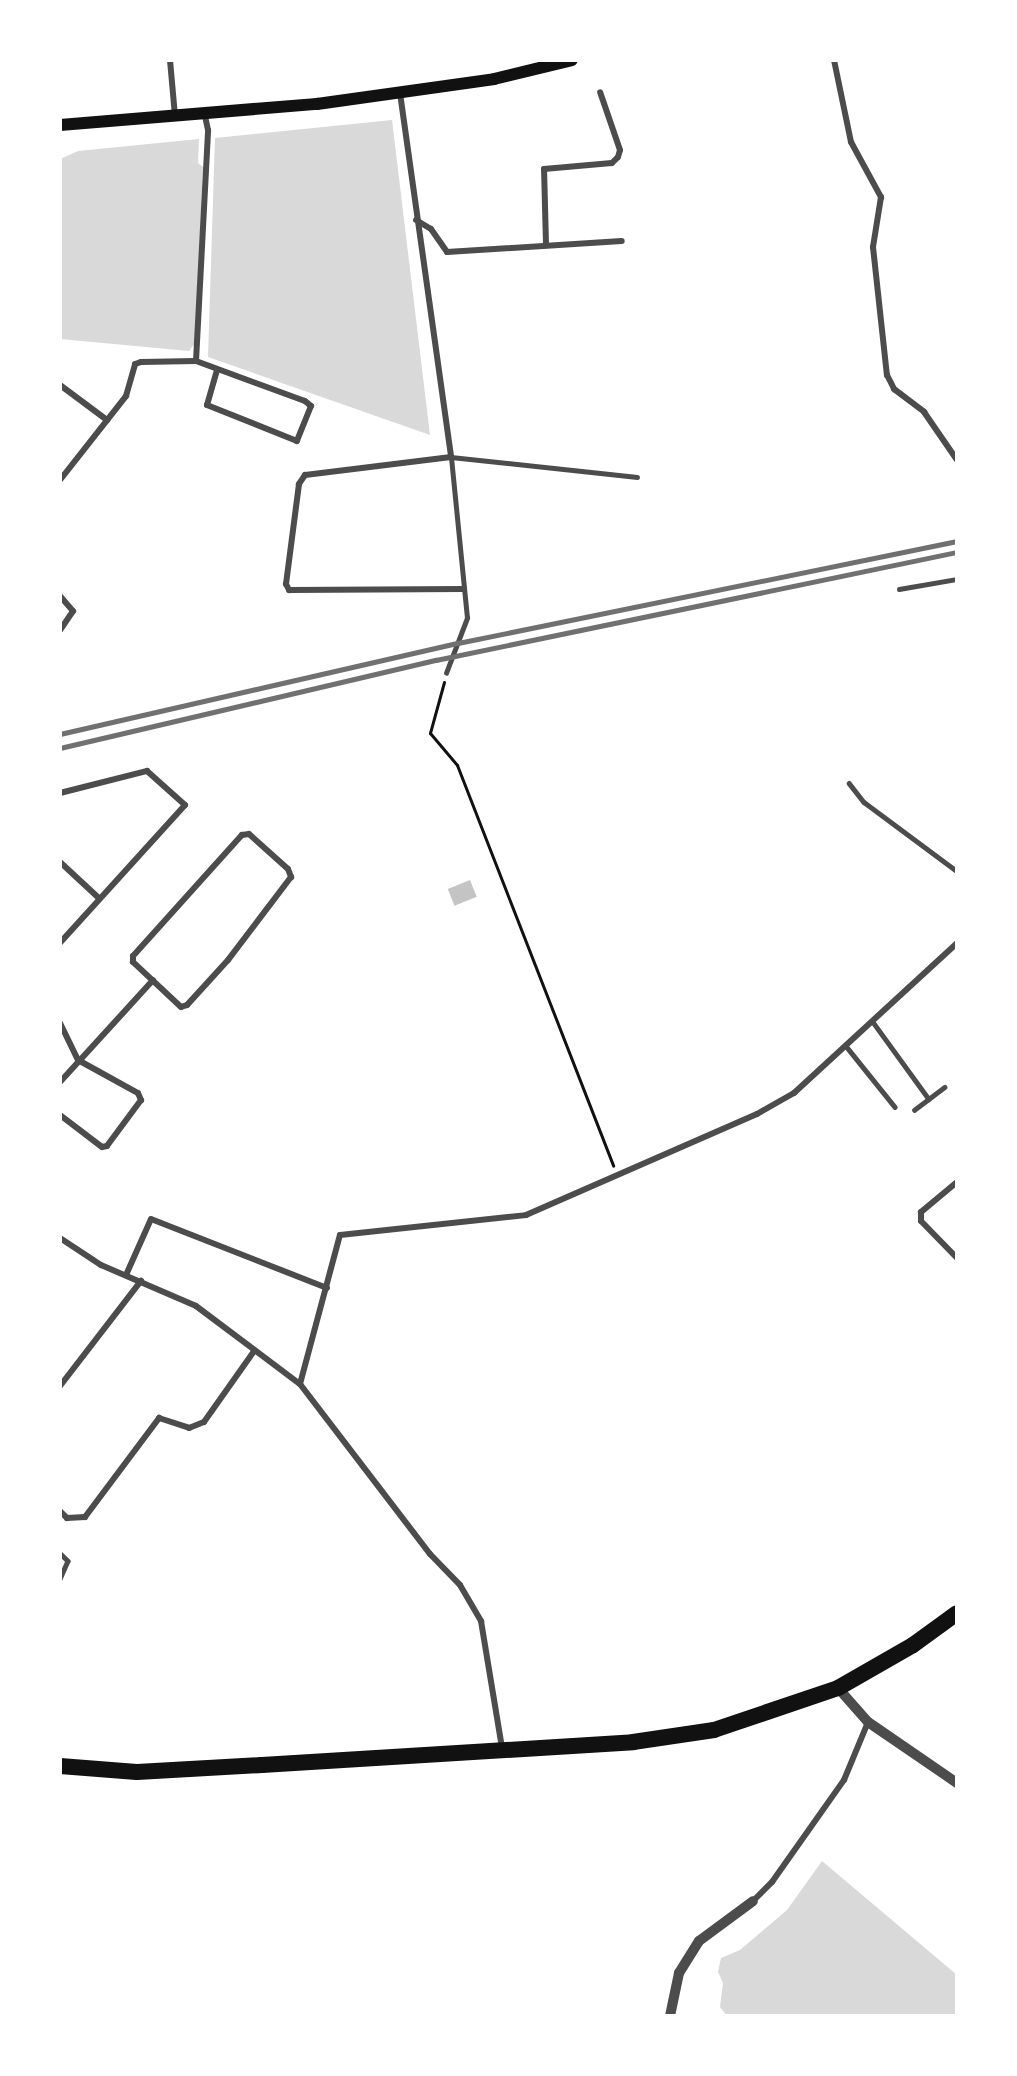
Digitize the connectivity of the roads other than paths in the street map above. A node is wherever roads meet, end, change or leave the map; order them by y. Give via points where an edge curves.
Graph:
1 (170, 60) edge
2 (572, 60) edge
3 (834, 60) edge
4 (600, 92) dead end
5 (400, 93) junction
6 (206, 116) junction
7 (175, 117) junction
8 (60, 125) edge
9 (416, 220) junction
10 (622, 240) dead end
11 (546, 244) junction
12 (196, 361) junction
13 (217, 370) junction
14 (60, 386) edge
15 (107, 420) junction
16 (451, 457) junction
17 (957, 460) edge
18 (637, 477) dead end
19 (60, 480) edge
20 (957, 579) edge
21 (898, 589) dead end
22 (464, 590) junction
23 (60, 596) edge
24 (60, 630) edge
25 (446, 673) road end
26 (849, 783) dead end
27 (60, 793) edge
28 (60, 862) edge
29 (957, 871) edge
30 (100, 898) junction
31 (60, 943) edge
32 (957, 943) edge
33 (153, 980) junction
34 (873, 1022) junction
35 (60, 1023) edge
36 (846, 1046) junction
37 (78, 1060) junction
38 (60, 1082) edge
39 (944, 1088) dead end
40 (929, 1099) junction
41 (895, 1107) dead end
42 (914, 1110) dead end
43 (60, 1115) edge
44 (957, 1182) edge
45 (60, 1238) edge
46 (957, 1258) edge
47 (126, 1275) junction
48 (141, 1281) junction
49 (327, 1288) junction
50 (254, 1351) junction
51 (300, 1384) junction
52 (60, 1386) edge
53 (60, 1511) edge
54 (60, 1553) edge
55 (60, 1579) edge
56 (957, 1613) edge
57 (838, 1688) junction
58 (868, 1722) junction
59 (502, 1748) junction
60 (60, 1766) edge
61 (957, 1783) edge
62 (753, 1901) joint
63 (670, 2016) edge

1 - 7 street
2 - 5 main road via 494,79
3 - 17 street via 851,142 881,197 873,247 887,375 894,389 924,412
4 - 11 street via 620,150 618,157 612,163 544,169
5 - 6 main road
5 - 9 street
6 - 7 main road
6 - 12 street via 208,142
7 - 8 main road
9 - 11 street via 431,230 447,252
9 - 16 street
10 - 11 street
12 - 13 street
12 - 15 street via 135,364 126,396
13 - 13 street via 305,400 311,406 297,441 207,405
14 - 15 street
15 - 19 street
16 - 18 lane
16 - 22 lane
16 - 22 street via 305,475 299,484 286,584 289,590
20 - 21 lane
22 - 25 lane via 467,618
23 - 24 street via 73,611
26 - 29 lane via 864,802
27 - 30 street via 147,771 185,805
28 - 30 street
30 - 31 street
32 - 34 street
33 - 33 street via 133,962 133,957 243,835 249,834 288,869 291,878 187,1005 182,1006
33 - 37 street
34 - 36 street
34 - 40 lane
35 - 37 street
36 - 41 lane
36 - 49 street via 794,1093 758,1114 526,1215 340,1235
37 - 38 street
37 - 43 street via 138,1093 141,1100 107,1146 102,1147
39 - 40 lane
40 - 42 lane
44 - 46 street via 921,1212 921,1221
45 - 47 street via 101,1265
47 - 48 street
47 - 49 street via 151,1219
48 - 50 street via 196,1306
48 - 52 street
49 - 51 street
50 - 51 street
50 - 53 street via 204,1422 189,1428 159,1418 85,1517 67,1518
51 - 59 street via 430,1554 460,1586 481,1620
54 - 55 lane via 68,1561
56 - 57 highway via 913,1646
57 - 58 street
57 - 59 highway via 714,1730 633,1742
58 - 61 street
58 - 62 street via 844,1780 772,1882
59 - 60 highway via 137,1772
62 - 63 street via 699,1941 679,1973

